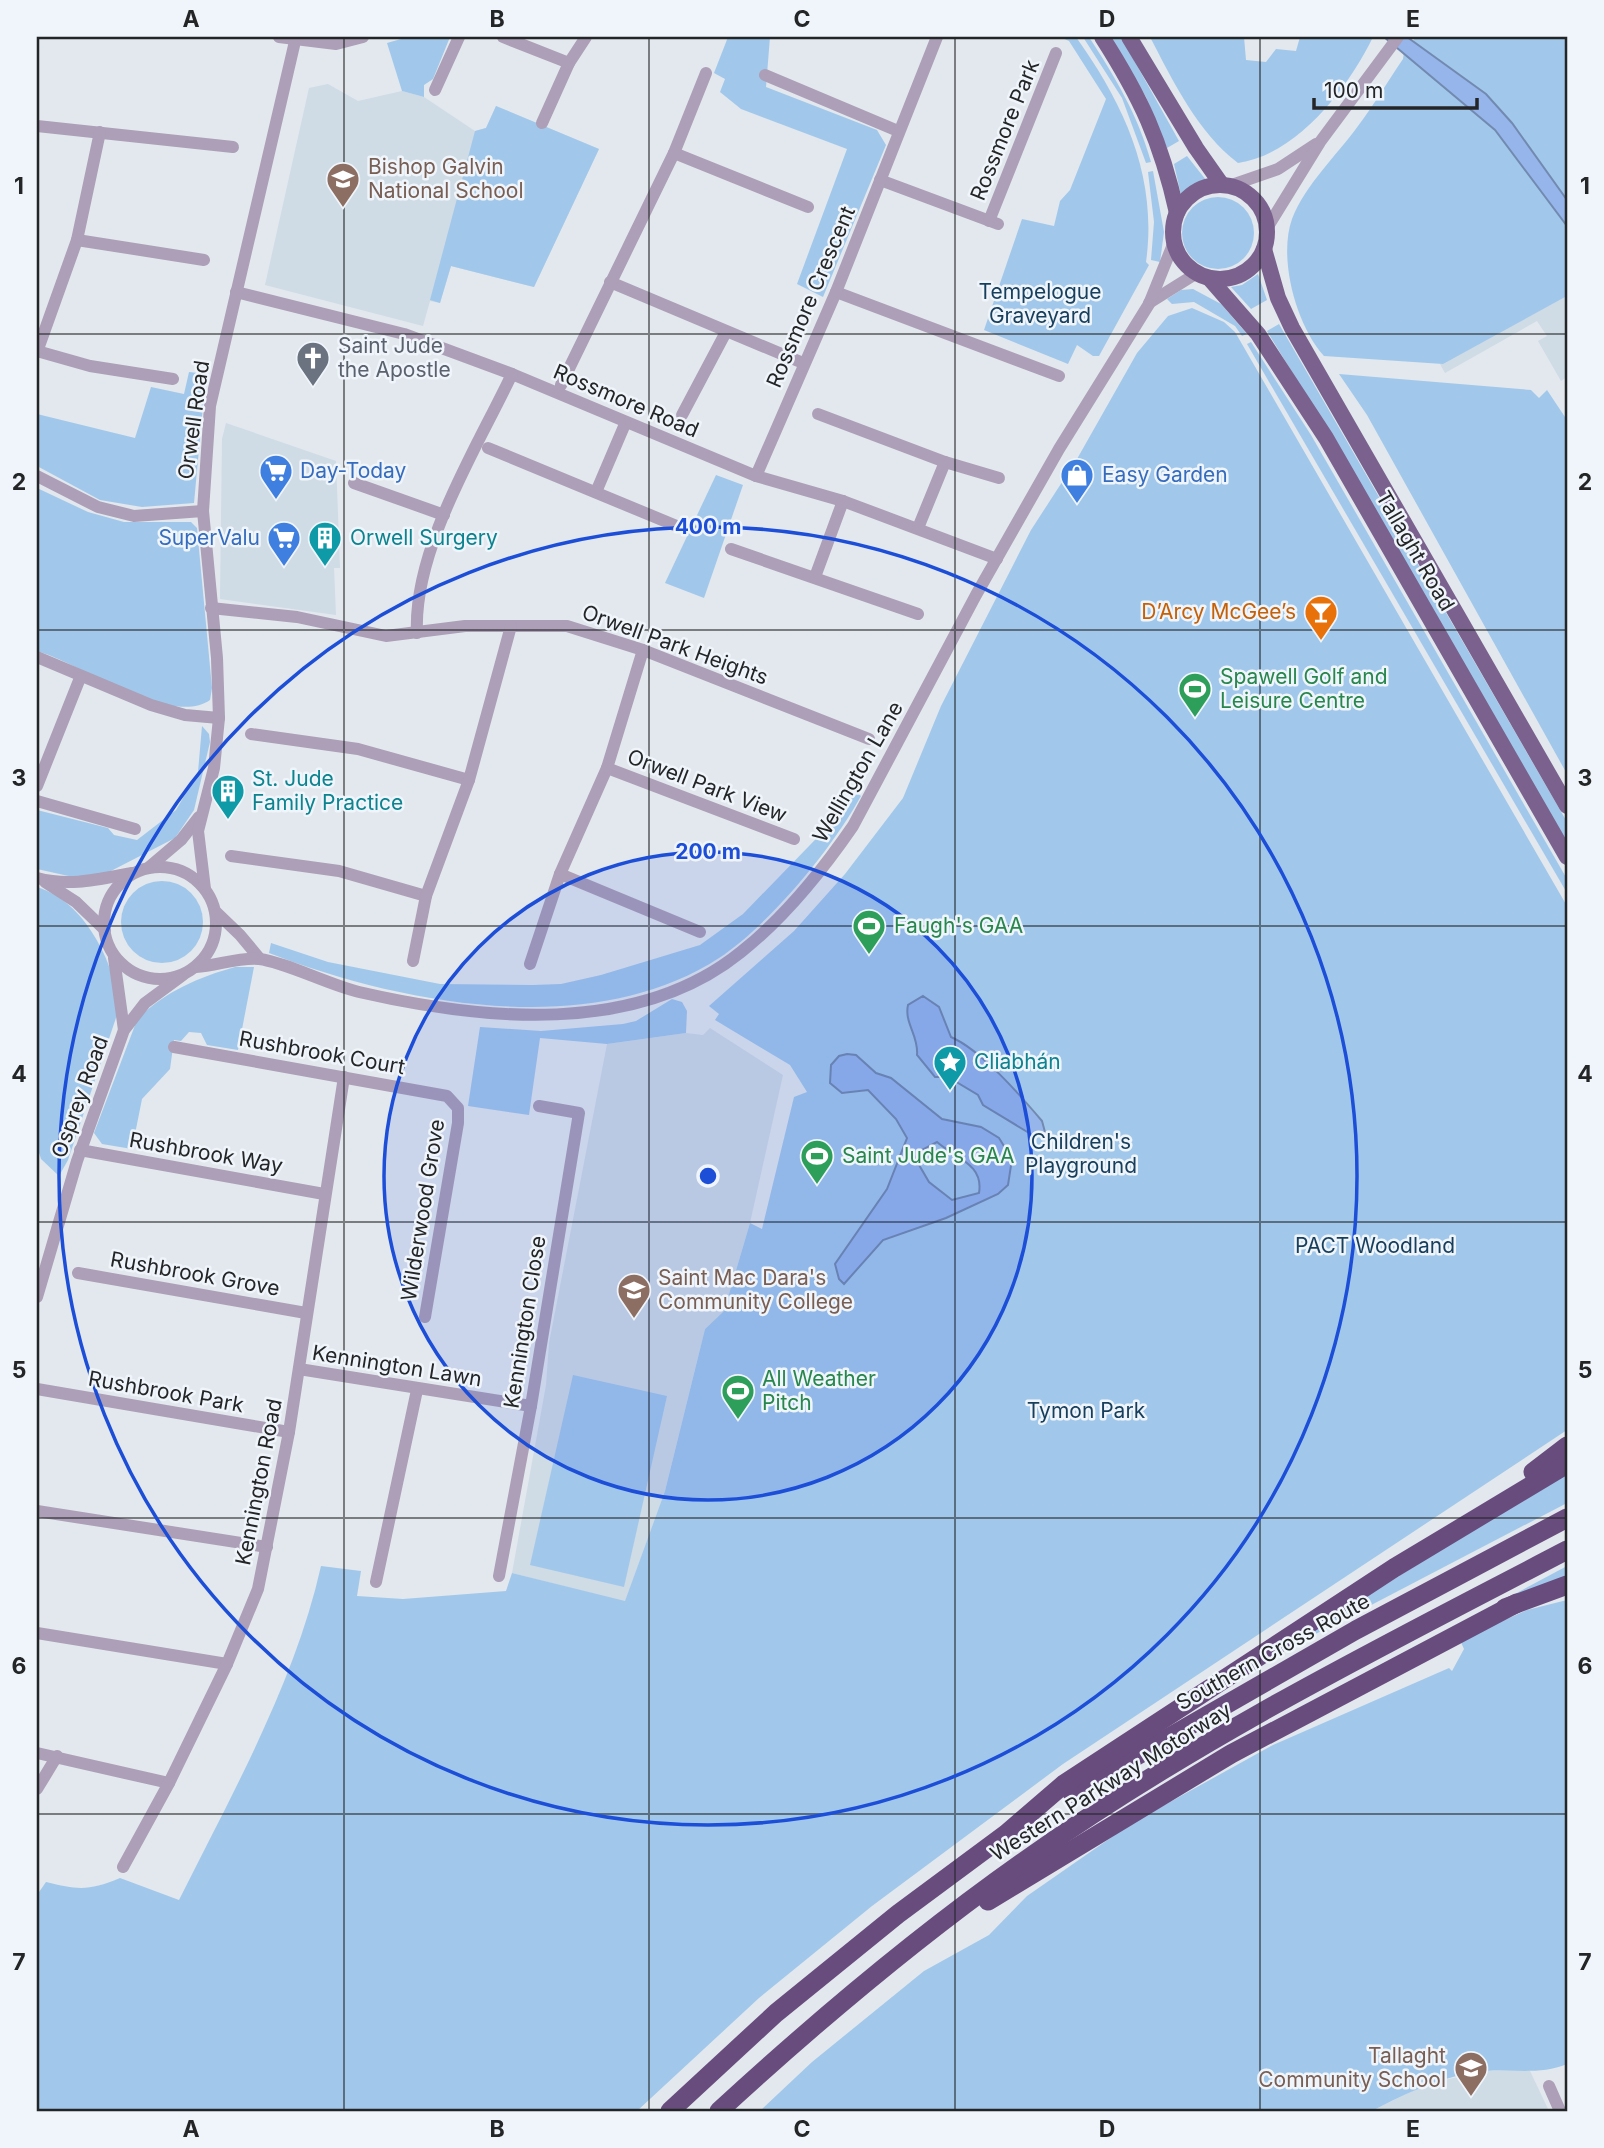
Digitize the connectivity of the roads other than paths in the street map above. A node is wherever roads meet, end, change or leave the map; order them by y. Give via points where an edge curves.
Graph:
1 (279, 37) edge
2 (363, 37) edge
3 (459, 37) edge
4 (503, 37) edge
5 (586, 37) edge
6 (937, 37) edge
7 (1102, 37) edge
8 (1129, 37) edge
9 (1398, 37) edge
10 (296, 38) edge
11 (1056, 53) dead end
12 (569, 63) junction
13 (706, 73) dead end
14 (765, 75) dead end
15 (435, 90) dead end
16 (542, 123) dead end
17 (37, 126) edge
18 (898, 131) junction
19 (100, 132) junction
20 (1320, 142) junction
21 (233, 147) dead end
22 (674, 153) junction
23 (880, 180) junction
24 (1226, 186) junction
25 (808, 207) dead end
26 (1177, 212) junction
27 (1267, 228) junction
28 (77, 240) junction
29 (1174, 242) junction
30 (1265, 249) junction
31 (204, 260) dead end
32 (1203, 275) junction
33 (610, 282) junction
34 (236, 292) junction
35 (836, 292) junction
36 (1149, 304) junction
37 (726, 332) junction
38 (37, 351) edge
39 (803, 363) junction
40 (512, 374) junction
41 (1059, 376) dead end
42 (173, 379) dead end
43 (561, 385) dead end
44 (818, 414) dead end
45 (682, 415) dead end
46 (625, 424) junction
47 (488, 448) dead end
48 (945, 462) junction
49 (37, 476) edge
50 (756, 476) junction
51 (999, 478) dead end
52 (354, 483) dead end
53 (596, 492) junction
54 (843, 501) junction
55 (203, 511) junction
56 (444, 515) junction
57 (679, 527) dead end
58 (918, 528) junction
59 (731, 549) dead end
60 (997, 559) junction
61 (815, 577) junction
62 (211, 608) junction
63 (918, 614) dead end
64 (511, 626) junction
65 (417, 633) junction
66 (643, 650) junction
67 (37, 657) edge
68 (80, 678) junction
69 (219, 718) junction
70 (251, 734) dead end
71 (869, 739) dead end
72 (607, 768) junction
73 (469, 780) junction
74 (37, 781) edge
75 (37, 801) edge
76 (1567, 806) edge
77 (203, 811) junction
78 (135, 829) dead end
79 (794, 839) dead end
80 (231, 856) dead end
81 (1567, 857) edge
82 (142, 870) junction
83 (560, 874) junction
84 (39, 878) edge
85 (205, 889) junction
86 (426, 896) junction
87 (215, 911) junction
88 (105, 930) junction
89 (700, 932) dead end
90 (113, 954) junction
91 (260, 959) junction
92 (413, 961) dead end
93 (530, 964) dead end
94 (196, 967) junction
95 (183, 975) junction
96 (124, 1030) junction
97 (174, 1047) dead end
98 (344, 1077) junction
99 (539, 1106) dead end
100 (458, 1108) joint
101 (80, 1150) junction
102 (324, 1194) junction
103 (41, 1268) edge
104 (78, 1272) dead end
105 (37, 1297) edge
106 (306, 1314) junction
107 (425, 1317) dead end
108 (299, 1369) junction
109 (37, 1390) edge
110 (417, 1390) junction
111 (531, 1406) junction
112 (289, 1432) junction
113 (1567, 1446) edge
114 (1567, 1464) edge
115 (37, 1511) edge
116 (1474, 1518) junction
117 (1567, 1518) edge
118 (267, 1547) junction
119 (1567, 1550) edge
120 (499, 1576) dead end
121 (376, 1582) dead end
122 (1567, 1585) edge
123 (1517, 1603) junction
124 (37, 1633) edge
125 (227, 1664) junction
126 (37, 1753) edge
127 (57, 1756) junction
128 (1169, 1768) junction
129 (169, 1783) junction
130 (37, 1789) edge
131 (1006, 1834) junction
132 (123, 1867) dead end
133 (906, 1948) junction
134 (1549, 2087) dead end
135 (670, 2111) edge
136 (719, 2111) edge
137 (1560, 2111) edge

1 - 10 street
2 - 10 street via 336,44
3 - 15 street
4 - 12 street
5 - 12 street
6 - 18 street, Rossmore Crescent
7 - 26 main road via 1157,135
8 - 24 main road via 1196,148
9 - 20 street
10 - 34 street, Orwell Road
11 - 23 street, Rossmore Park via 994,222
12 - 16 street
13 - 22 street
14 - 18 street
17 - 19 street
18 - 23 street, Rossmore Crescent
19 - 21 street
19 - 28 street
20 - 24 street via 1278,169
20 - 27 street
22 - 25 street
22 - 33 street
23 - 35 street, Rossmore Crescent
24 - 26 main road via 1195,192
24 - 27 main road via 1255,202
26 - 29 main road
27 - 30 main road
28 - 31 street
28 - 38 street
29 - 32 main road via 1186,265
29 - 36 street, Wellington Lane
30 - 32 main road via 1247,270 1222,279
30 - 76 main road, Tallaght Road via 1278,298 1310,363
32 - 36 street, Wellington Lane
32 - 81 main road, Tallaght Road via 1258,334 1326,438
33 - 37 street
33 - 43 street
34 - 40 street, Rossmore Road via 404,334
34 - 55 street, Orwell Road via 210,406
35 - 39 street, Rossmore Crescent
35 - 41 street
36 - 60 street, Wellington Lane
37 - 39 street
37 - 45 street
38 - 42 street via 90,366
39 - 50 street, Rossmore Crescent
40 - 46 street, Rossmore Road
40 - 56 street
44 - 48 street
46 - 50 street, Rossmore Road
46 - 53 street
47 - 53 street
48 - 51 street
48 - 58 street
49 - 55 street via 98,507 134,516
50 - 54 street, Rossmore Road
52 - 56 street
53 - 57 street
54 - 58 street, Rossmore Road
54 - 61 street
55 - 62 street, Orwell Road
56 - 65 street via 422,574
58 - 60 street, Rossmore Road
59 - 61 street
60 - 91 street, Wellington Lane via 831,859 741,952 714,970 657,996 619,1007 528,1016 435,1007 359,992
61 - 63 street
62 - 65 street, Orwell Park Heights via 297,617 386,636
62 - 69 street, Orwell Road
64 - 65 street, Orwell Park Heights
64 - 66 street, Orwell Park Heights via 567,626
64 - 73 street
66 - 71 street, Orwell Park Heights
66 - 72 street, Orwell Park View
67 - 68 street
68 - 69 street via 185,715
68 - 74 street
69 - 77 street, Orwell Road via 214,768
70 - 73 street via 358,749
72 - 79 street, Orwell Park View
72 - 83 street, Orwell Park View
73 - 86 street
75 - 78 street
77 - 82 street, Orwell Road via 181,839
77 - 85 street, Orwell Road via 198,831
80 - 86 street via 339,871
82 - 84 street via 88,882
82 - 85 street via 163,867 184,872
82 - 88 street via 127,878 110,898
83 - 89 street
83 - 93 street, Orwell Park View
84 - 88 street via 76,902
85 - 87 street
86 - 92 street
87 - 91 street
87 - 94 street via 214,942
88 - 90 street
90 - 95 street via 144,977
90 - 96 street, Osprey Road
91 - 94 street, Wellington Lane
94 - 95 street
95 - 96 street, Osprey Road via 145,1003
96 - 101 street, Osprey Road
97 - 98 street, Rushbrook Court
98 - 100 street, Rushbrook Court via 447,1096
98 - 102 street, Kennington Road
99 - 111 street, Kennington Close via 579,1113
100 - 107 street, Wilderwood Grove
101 - 102 street, Rushbrook Way
101 - 103 street, Osprey Road
102 - 106 street, Kennington Road
103 - 105 street, Osprey Road
104 - 106 street, Rushbrook Grove
106 - 108 street, Kennington Road
108 - 110 street, Kennington Lawn
108 - 112 street, Kennington Road
109 - 112 street, Rushbrook Park
110 - 111 street, Kennington Lawn
110 - 121 street
111 - 120 street, Kennington Close
112 - 118 street, Kennington Road
113 - 116 highway
114 - 116 highway
115 - 118 street
116 - 131 highway via 1075,1776
117 - 131 highway, Southern Cross Route via 1213,1711
118 - 125 street, Kennington Road via 250,1612
119 - 128 highway, Western Parkway Motorway
122 - 123 highway
123 - 128 highway via 1475,1619 1236,1740
123 - 133 highway via 1231,1754
124 - 125 street
125 - 129 street, Kennington Road
126 - 127 street
127 - 129 street
127 - 130 street
128 - 133 highway, Western Parkway Motorway via 1031,1855
129 - 132 street, Kennington Road
131 - 135 highway, Western Parkway Motorway via 898,1913 776,2013
133 - 136 highway, Western Parkway Motorway via 818,2020
134 - 137 street

